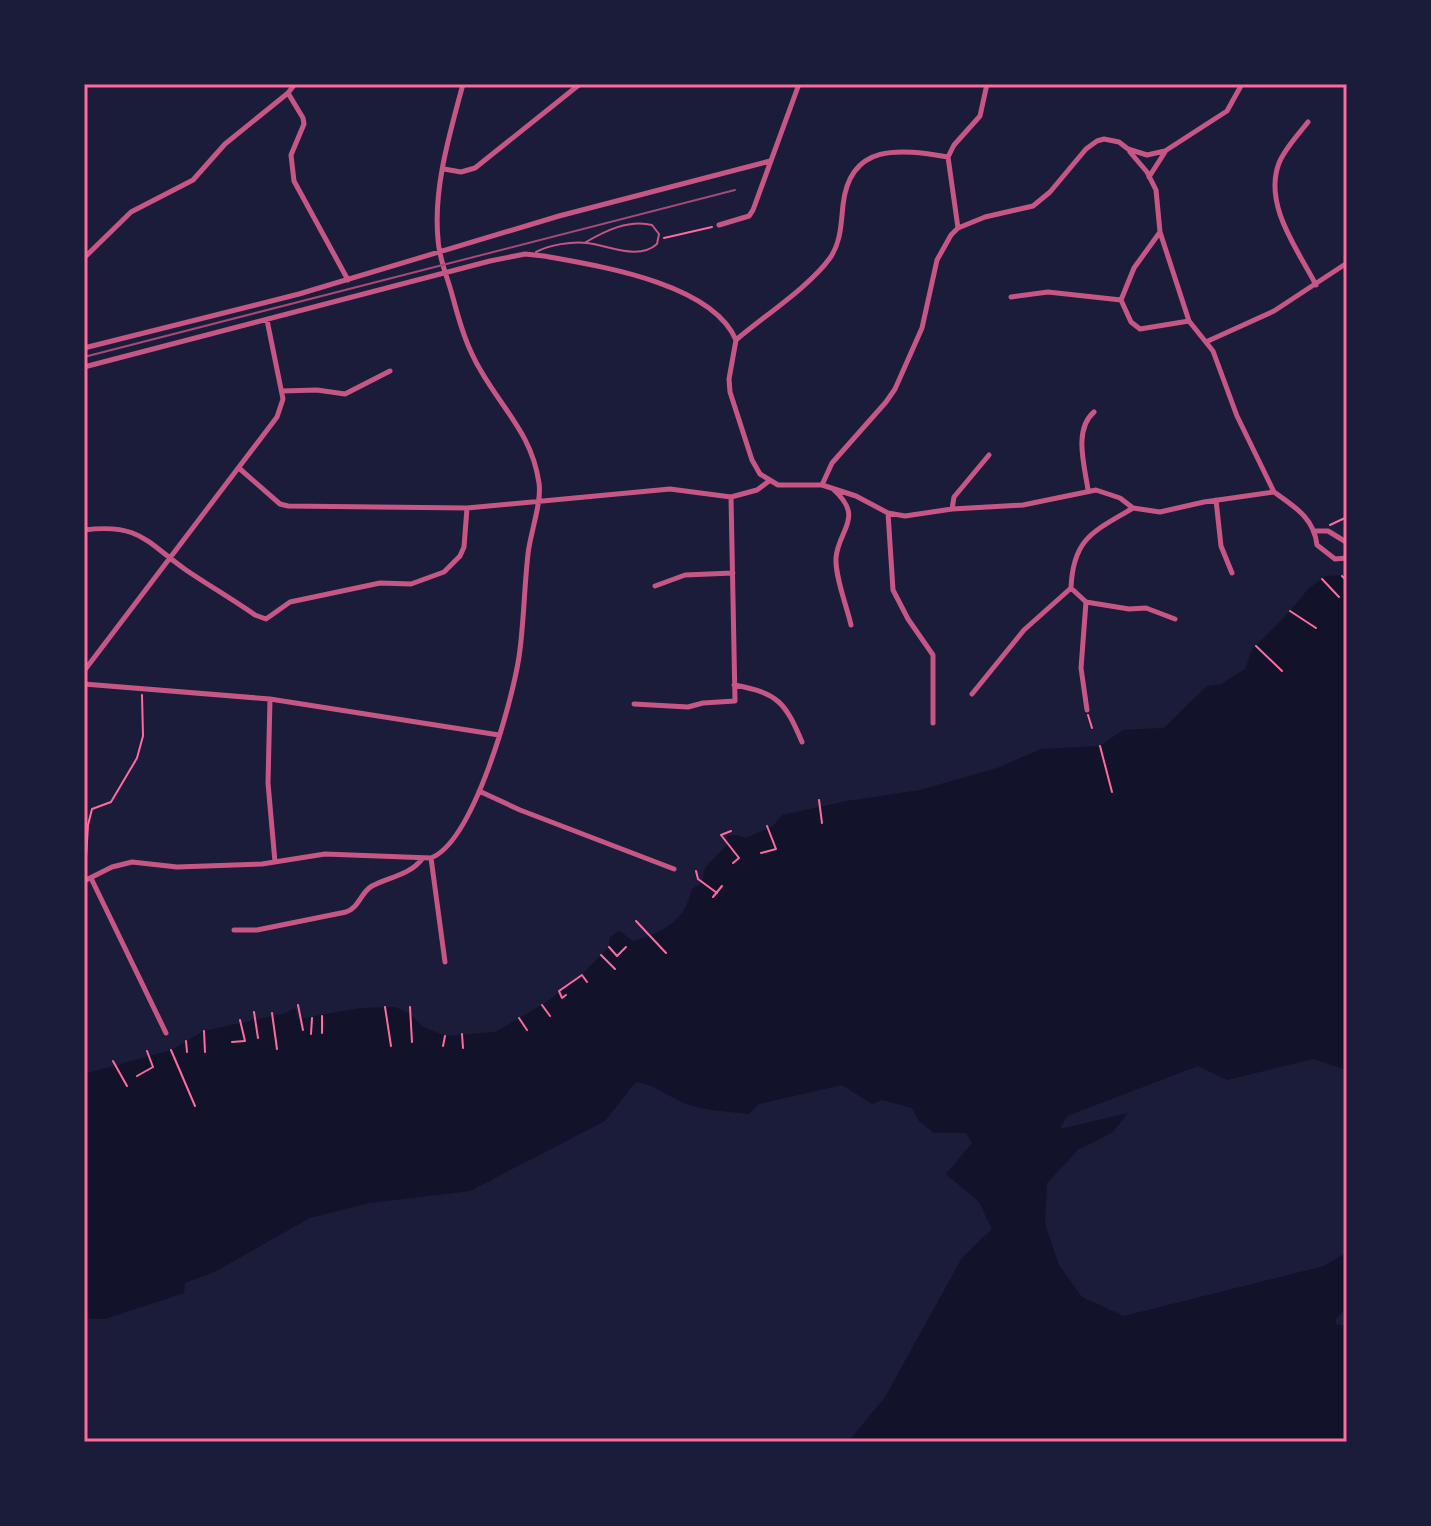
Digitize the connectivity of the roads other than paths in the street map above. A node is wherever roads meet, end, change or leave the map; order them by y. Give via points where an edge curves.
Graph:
1 (295, 84) edge
2 (463, 84) edge
3 (580, 84) edge
4 (799, 84) edge
5 (987, 84) edge
6 (1242, 84) edge
7 (288, 93) junction
8 (1308, 122) dead end
9 (1128, 149) junction
10 (1165, 151) junction
11 (948, 157) junction
12 (770, 161) junction
13 (444, 169) junction
14 (1149, 177) junction
15 (719, 225) road end
16 (958, 228) junction
17 (1160, 232) junction
18 (586, 242) junction
19 (440, 253) junction
20 (532, 255) junction
21 (84, 258) edge
22 (1347, 263) edge
23 (445, 274) junction
24 (348, 280) junction
25 (1316, 285) junction
26 (1011, 297) dead end
27 (1121, 300) junction
28 (267, 320) junction
29 (1189, 321) junction
30 (736, 340) junction
31 (1208, 341) junction
32 (84, 348) edge
33 (84, 367) edge
34 (390, 371) dead end
35 (282, 391) junction
36 (1094, 412) dead end
37 (989, 455) dead end
38 (240, 469) junction
39 (769, 481) junction
40 (822, 485) junction
41 (830, 487) junction
42 (1088, 490) junction
43 (1274, 492) junction
44 (731, 497) junction
45 (1216, 500) junction
46 (538, 501) junction
47 (467, 508) junction
48 (1133, 508) junction
49 (952, 509) junction
50 (888, 513) junction
51 (84, 530) edge
52 (1316, 531) junction
53 (1347, 548) edge
54 (171, 558) junction
55 (1347, 558) edge
56 (733, 573) junction
57 (1232, 573) dead end
58 (655, 586) dead end
59 (1071, 588) junction
60 (1086, 602) junction
61 (1175, 619) dead end
62 (851, 625) dead end
63 (84, 671) edge
64 (84, 684) edge
65 (734, 685) junction
66 (972, 694) dead end
67 (270, 699) junction
68 (634, 704) dead end
69 (1087, 710) road end
70 (933, 723) dead end
71 (499, 735) junction
72 (802, 742) dead end
73 (479, 791) junction
74 (431, 858) junction
75 (423, 859) junction
76 (275, 862) junction
77 (674, 869) dead end
78 (91, 878) junction
79 (84, 881) edge
80 (85, 889) edge
81 (234, 930) dead end
82 (445, 962) dead end
83 (166, 1033) dead end

1 - 7 street
2 - 13 street
3 - 13 street via 475,168
4 - 12 street
5 - 11 street via 980,116
6 - 10 street via 1227,111
7 - 21 street via 225,144 193,180 131,212
7 - 24 street via 304,124 291,155 294,181
8 - 25 street via 1279,161 1274,184 1279,213
9 - 10 street via 1147,155
9 - 14 street
9 - 16 street via 1119,142 1097,141 1033,206
10 - 14 street
11 - 16 street
11 - 30 street via 903,150 879,154 858,166 847,183 840,234 830,257
12 - 15 street via 749,216
12 - 19 street
13 - 19 street
14 - 17 street
16 - 40 street via 937,260 922,328 895,389 832,463
17 - 27 street via 1134,268
17 - 29 street
18 - 18 lane via 641,251 654,248 659,234 642,223 608,230
18 - 20 lane via 548,247
19 - 23 street
19 - 24 street
20 - 23 street
20 - 30 street via 656,281 720,316
22 - 25 street
23 - 28 street
23 - 46 street via 476,364 531,448
24 - 32 street
25 - 31 street
26 - 27 street via 1048,292
27 - 29 street via 1140,329
28 - 33 street
28 - 35 street
29 - 31 street
30 - 39 street via 730,392 752,460
31 - 43 street
34 - 35 street via 345,394
35 - 38 street via 277,417
36 - 42 street via 1082,432
37 - 49 street via 954,497
38 - 47 street via 280,504
38 - 54 street
39 - 40 street
39 - 44 street
40 - 41 street
41 - 50 street
41 - 62 street via 842,498 849,521 836,558
42 - 48 street via 1104,491
42 - 49 street via 1050,501
43 - 45 street
43 - 52 street via 1304,514
44 - 46 street via 670,489
44 - 56 street
45 - 48 street via 1168,511
45 - 57 street via 1221,546
46 - 47 street
46 - 71 street via 519,658
47 - 54 street via 464,547 444,572 411,584 380,583 290,602 266,619
48 - 59 street via 1089,535
49 - 50 street via 905,516
50 - 70 street via 893,590 933,655
51 - 54 street via 132,532
52 - 53 street via 1328,531
52 - 55 street via 1317,545 1335,559
54 - 63 street
56 - 58 street via 685,575
56 - 65 street
59 - 60 street
59 - 66 street via 1024,630
60 - 61 street via 1146,608
60 - 69 street via 1081,668
64 - 67 street
65 - 68 street via 735,701 688,707
65 - 72 street via 778,698
67 - 71 street
67 - 76 street via 268,783
71 - 73 street
73 - 74 street via 459,832
73 - 77 street
74 - 75 street
74 - 82 street
75 - 76 street via 325,854
75 - 81 street via 371,887 359,905 346,912
76 - 78 street via 177,867 132,862
78 - 79 street
78 - 83 street
79 - 80 street

